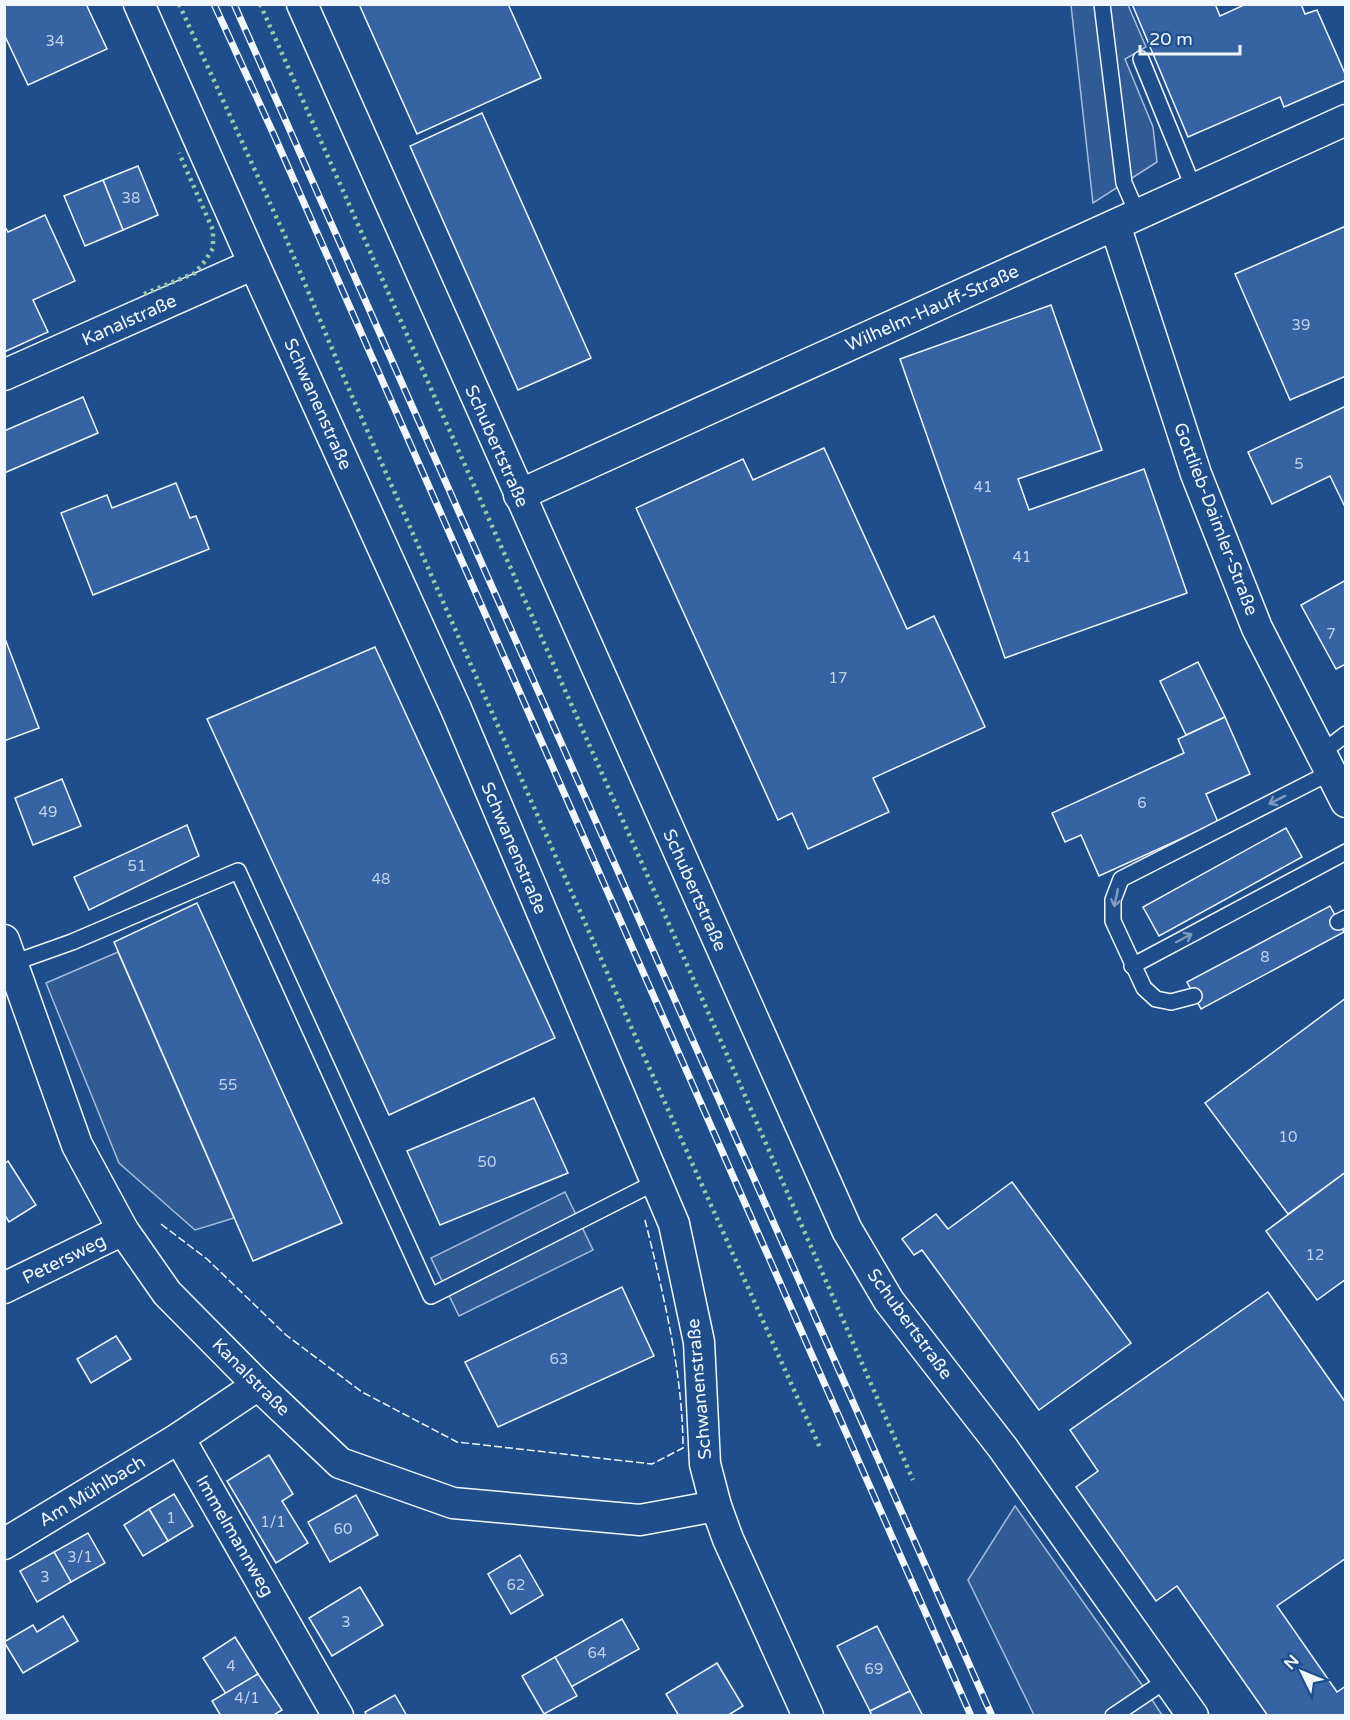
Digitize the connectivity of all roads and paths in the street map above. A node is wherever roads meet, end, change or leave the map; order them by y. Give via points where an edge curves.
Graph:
1 (139, 4) edge
2 (302, 4) edge
3 (1102, 4) edge
4 (1141, 59) dead end
5 (1346, 120) edge
6 (1194, 189) junction
7 (1127, 220) junction
8 (254, 264) junction
9 (4, 375) edge
10 (519, 495) junction
11 (1346, 734) edge
12 (1324, 764) junction
13 (1346, 802) edge
14 (1346, 852) edge
15 (9, 952) edge
16 (1132, 966) junction
17 (1194, 996) dead end
18 (656, 1182) junction
19 (123, 1230) junction
20 (4, 1288) edge
21 (258, 1385) junction
22 (179, 1438) junction
23 (716, 1506) junction
24 (4, 1544) edge
25 (1168, 1679) junction
26 (338, 1716) edge
27 (808, 1716) edge
28 (1113, 1716) edge
29 (1193, 1716) edge

1 - 8 street, Schwanenstraße
2 - 10 street, Schubertstraße
3 - 7 lane
4 - 6 lane
5 - 6 street, Wilhelm-Hauff-Straße
6 - 7 street, Wilhelm-Hauff-Straße
7 - 10 street, Wilhelm-Hauff-Straße
7 - 12 street, Gottlieb-Daimler-Straße via 1196,474 1257,628
8 - 9 street, Kanalstraße
8 - 18 street, Schwanenstraße via 456,709
10 - 25 street, Schubertstraße via 847,1230 889,1301 1003,1448
11 - 12 lane
12 - 13 street, Gottlieb-Daimler-Straße
12 -> 16 lane via 1121,879 1113,900 1113,921
16 -> 14 lane
15 - 18 lane via 72,942 238,871 430,1296
15 - 19 street, Kanalstraße via 77,1145
16 - 17 lane via 1144,988 1156,999 1171,1002
18 - 23 street, Schwanenstraße via 674,1224 699,1342 705,1464
19 - 20 street, Petersweg
19 - 21 street, Kanalstraße via 167,1293
21 - 22 street
21 - 23 street, Kanalstraße via 340,1463 453,1503 640,1520
22 - 24 street, Am Mühlbach
22 - 26 street, Immelmannweg
23 - 27 street, Schwanenstraße
25 - 28 lane
25 - 29 street, Schubertstraße

